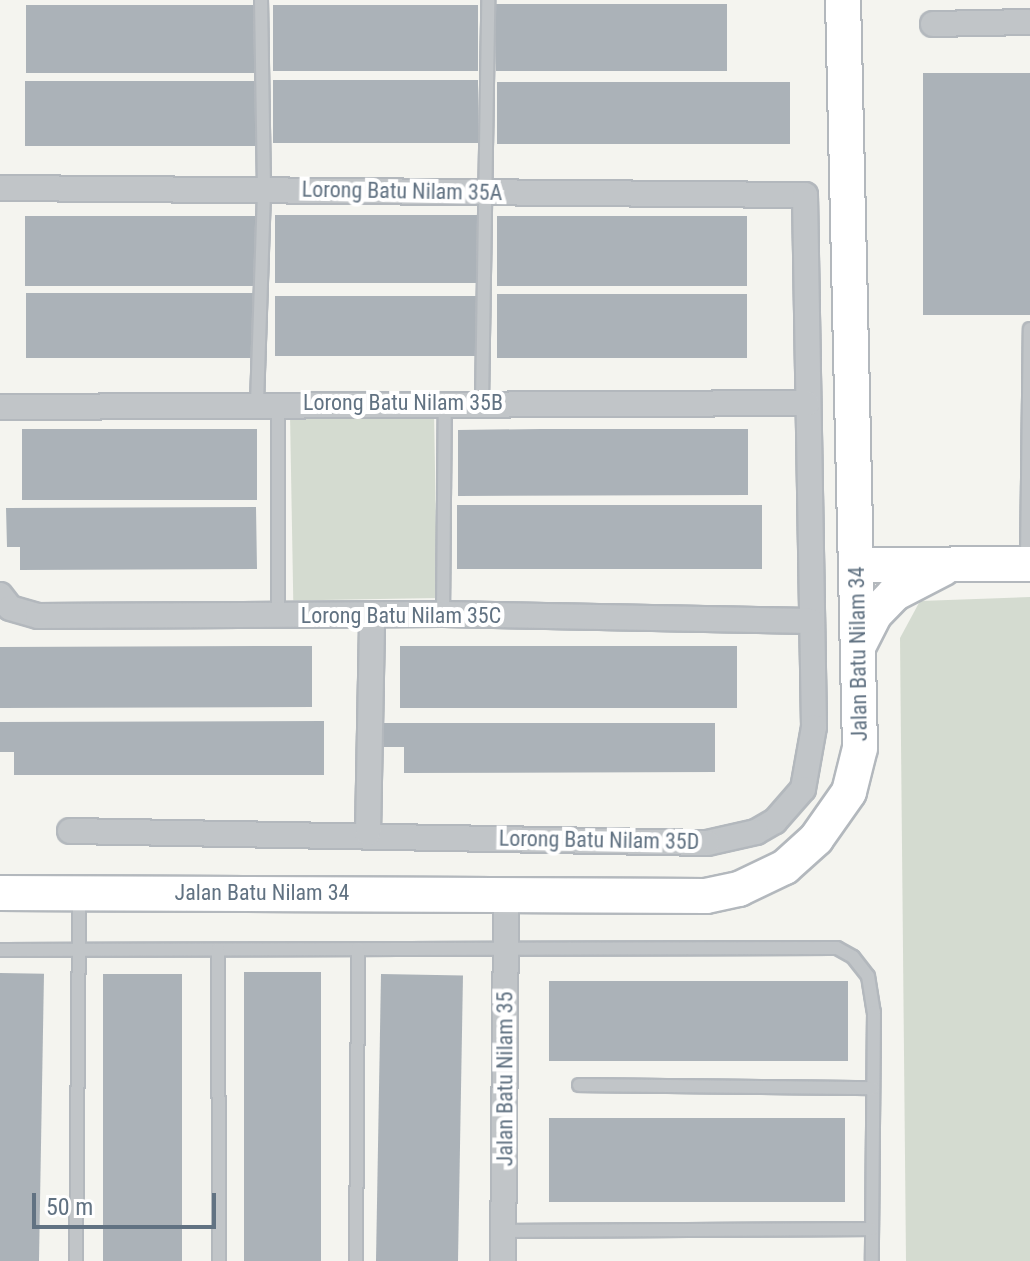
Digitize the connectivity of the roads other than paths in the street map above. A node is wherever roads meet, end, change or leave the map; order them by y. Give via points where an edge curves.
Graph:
1 (261, 0) edge
2 (488, 0) edge
3 (843, 3) edge
4 (1030, 22) edge
5 (933, 24) dead end
6 (0, 188) edge
7 (264, 190) junction
8 (488, 192) junction
9 (805, 195) joint
10 (1030, 329) edge
11 (268, 403) junction
12 (445, 403) junction
13 (482, 403) junction
14 (807, 403) junction
15 (0, 407) edge
16 (857, 489) junction
17 (952, 564) junction
18 (1029, 564) edge
19 (858, 565) junction
20 (0, 595) edge
21 (443, 614) junction
22 (278, 616) junction
23 (372, 617) junction
24 (811, 621) junction
25 (859, 646) junction
26 (70, 831) dead end
27 (368, 833) junction
28 (0, 893) edge
29 (79, 893) junction
30 (506, 897) junction
31 (358, 949) junction
32 (0, 950) edge
33 (79, 950) junction
34 (218, 950) junction
35 (506, 951) junction
36 (579, 1085) dead end
37 (873, 1088) junction
38 (871, 1229) junction
39 (504, 1231) junction
40 (76, 1261) edge
41 (219, 1261) edge
42 (356, 1261) edge
43 (503, 1261) edge
44 (872, 1261) edge

1 - 7 lane
2 - 8 lane
3 - 16 street, Jalan Batu Nilam 34
4 - 5 street
6 - 7 street, Lorong Batu Nilam 35A
7 - 8 street, Lorong Batu Nilam 35A
7 - 11 lane
8 - 9 street, Lorong Batu Nilam 35A
8 - 13 lane
9 - 14 street, Lorong Batu Nilam 35D
10 - 18 lane
11 - 12 street, Lorong Batu Nilam 35B
11 - 15 street, Lorong Batu Nilam 35B
11 - 22 lane
12 - 13 street, Lorong Batu Nilam 35B
12 - 21 lane
13 - 14 street, Lorong Batu Nilam 35B
14 - 24 street, Lorong Batu Nilam 35D
16 - 17 street via 872,525 888,541
16 - 19 street, Jalan Batu Nilam 34
17 - 18 street
17 - 19 street
17 - 25 street via 894,594 874,615
19 - 25 street, Jalan Batu Nilam 34
20 - 22 street, Lorong Batu Nilam 35C via 10,608 38,616
21 - 23 street, Lorong Batu Nilam 35C
21 - 24 street, Lorong Batu Nilam 35C
22 - 23 street, Lorong Batu Nilam 35C
23 - 27 street
24 - 27 street, Lorong Batu Nilam 35D via 810,764 792,805 756,832 707,843
25 - 30 street, Jalan Batu Nilam 34 via 860,748 849,792 836,817 785,867 739,889 706,896
26 - 27 street, Lorong Batu Nilam 35D
28 - 29 street, Jalan Batu Nilam 34
29 - 30 street, Jalan Batu Nilam 34
29 - 33 lane
30 - 35 street, Jalan Batu Nilam 35
31 - 34 lane
31 - 35 lane
31 - 42 lane
32 - 33 lane
33 - 34 lane
33 - 40 lane
34 - 41 lane
35 - 37 lane via 837,948 853,957 868,976 874,1012
35 - 39 street, Jalan Batu Nilam 35
36 - 37 lane
37 - 38 lane
38 - 39 lane
38 - 44 lane
39 - 43 street, Jalan Batu Nilam 35

